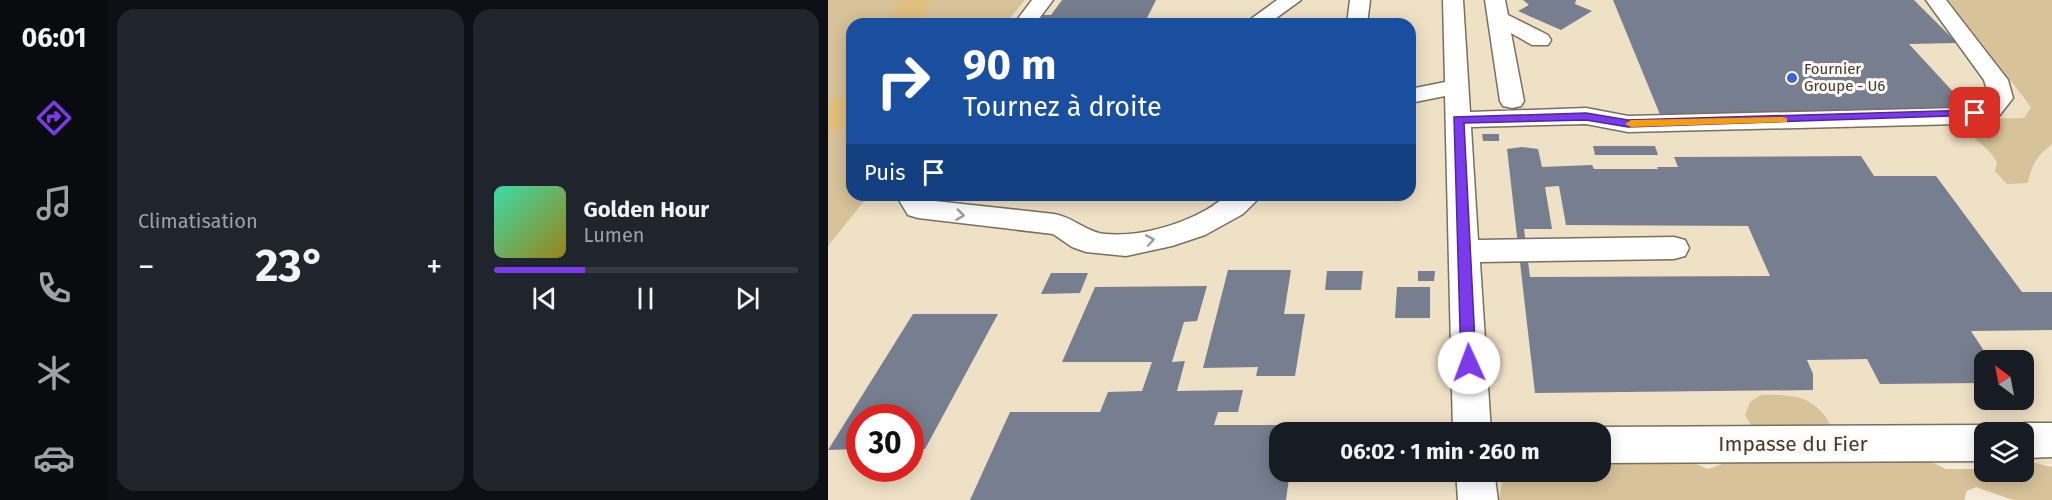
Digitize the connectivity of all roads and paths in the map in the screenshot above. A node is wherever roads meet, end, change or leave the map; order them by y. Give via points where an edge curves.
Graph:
1 (1043, 0) edge
2 (1291, 0) edge
3 (1360, 0) edge
4 (1936, 0) edge
5 (1453, 2) edge
6 (1496, 7) edge
7 (1029, 18) edge
8 (1263, 18) edge
9 (1358, 18) edge
10 (1506, 62) junction
11 (1457, 87) junction
12 (1416, 95) edge
13 (1512, 101) dead end
14 (1458, 120) junction
15 (914, 201) edge
16 (1239, 201) edge
17 (1674, 248) dead end
18 (1464, 251) junction
19 (1472, 422) edge
20 (2052, 440) edge
21 (2034, 441) edge
22 (1974, 442) edge
23 (1611, 445) edge
24 (1476, 482) edge
25 (1478, 500) edge

1 - 7 street
2 - 8 street
3 - 9 street
4 - 14 street via 1996,80 2001,98 1990,111 1960,116 1628,124 1586,116
5 - 6 street
5 - 11 street
6 - 10 street
6 - 10 street via 1540,40
10 - 13 street
11 - 12 street
11 - 14 street
14 - 18 street
15 -> 16 street via 918,208 962,216 1058,224 1086,241 1118,244 1153,240 1205,225
17 - 18 street
18 - 19 street
20 - 21 street
22 - 23 street, Impasse du Fier
24 - 25 street

